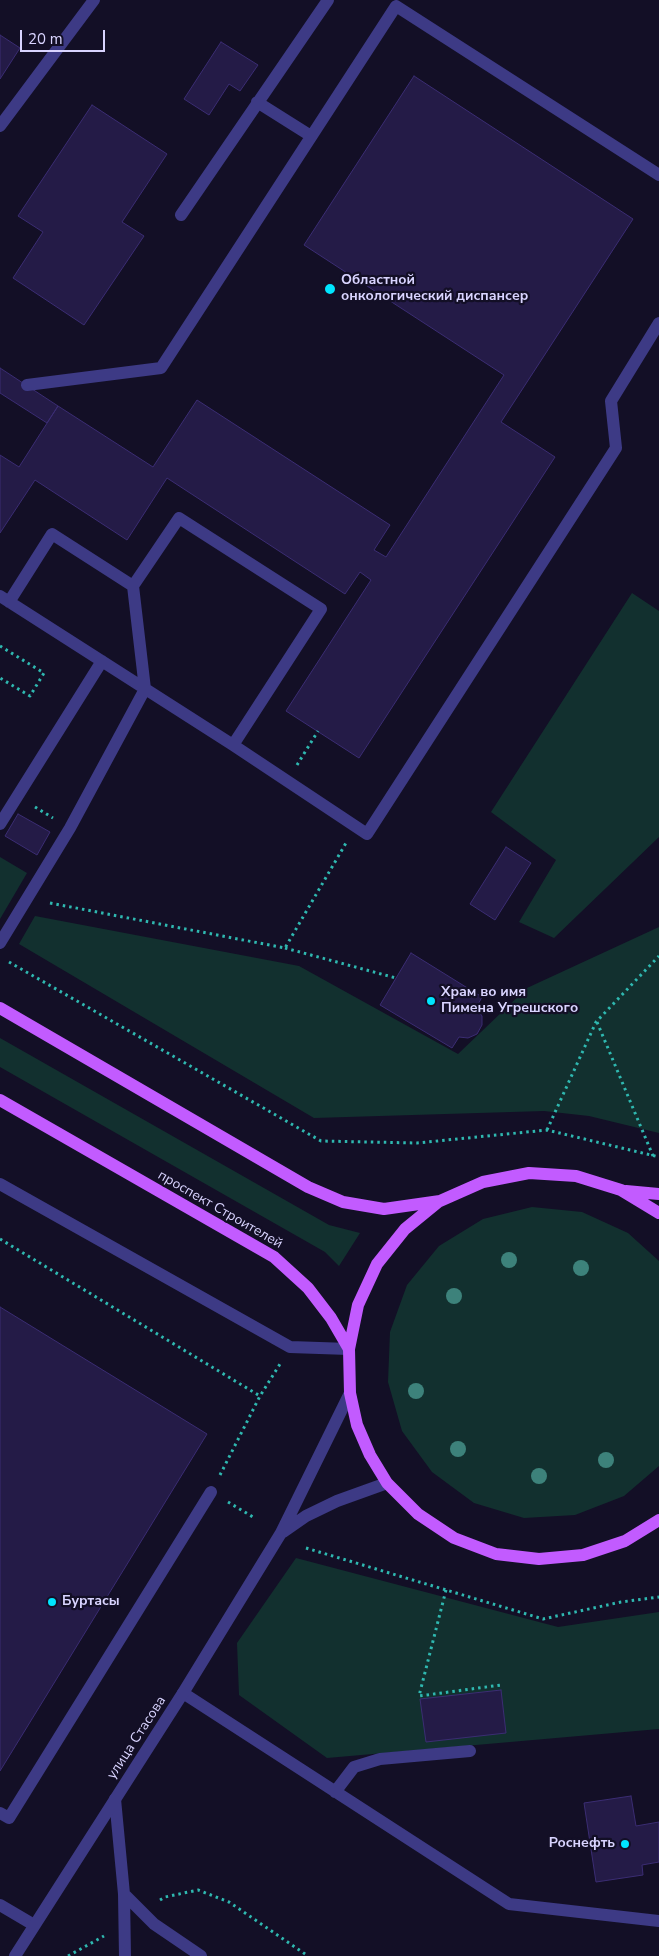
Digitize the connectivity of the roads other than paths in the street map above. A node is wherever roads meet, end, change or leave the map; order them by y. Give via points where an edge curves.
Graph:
1 (94, 0) edge
2 (328, 0) edge
3 (391, 3) edge
4 (257, 102) junction
5 (0, 126) edge
6 (311, 136) junction
7 (659, 175) edge
8 (181, 214) dead end
9 (659, 323) edge
10 (28, 385) dead end
11 (133, 586) junction
12 (5, 599) edge
13 (102, 661) junction
14 (145, 689) junction
15 (232, 745) junction
16 (0, 824) edge
17 (0, 943) edge
18 (0, 1008) edge
19 (0, 1100) edge
20 (0, 1184) edge
21 (621, 1190) junction
22 (659, 1194) edge
23 (440, 1201) junction
24 (659, 1213) edge
25 (349, 1349) junction
26 (350, 1394) junction
27 (387, 1483) junction
28 (211, 1492) road end
29 (659, 1520) edge
30 (281, 1533) junction
31 (183, 1693) junction
32 (470, 1751) dead end
33 (335, 1792) junction
34 (115, 1799) junction
35 (0, 1812) edge
36 (124, 1894) junction
37 (0, 1905) edge
38 (659, 1921) edge
39 (34, 1925) junction
40 (15, 1956) edge
41 (125, 1956) edge
42 (202, 1956) edge

1 - 5 street
2 - 4 street
3 - 6 street
3 - 7 street
4 - 6 street
4 - 8 street
6 - 10 street via 161,368
9 - 15 street via 611,401 616,448 367,834
11 - 12 street via 52,534
11 - 14 street
11 - 15 street via 179,518 321,609
12 - 13 street
13 - 14 street
13 - 16 street
14 - 15 street
14 - 17 street via 70,828
18 - 23 main road via 308,1187 342,1202 384,1209
19 - 25 main road, проспект Строителей via 274,1257 308,1288
20 - 25 street via 290,1347
21 - 22 main road
21 - 23 main road via 576,1176 529,1173 483,1182
21 - 24 main road
23 - 25 main road via 405,1229 377,1264 358,1305
25 - 26 main road, проспект Строителей
26 - 27 main road, проспект Строителей via 357,1425
26 - 30 street, улица Стасова
27 - 29 main road, проспект Строителей via 418,1514 447,1534 496,1554 539,1559 583,1555 625,1541
27 - 30 street, улица Стасова via 337,1501
28 - 35 street via 9,1818
30 - 31 street, улица Стасова
31 - 33 street
31 - 34 street, улица Стасова
32 - 33 street via 380,1759 363,1764 354,1767
33 - 38 street via 509,1904
34 - 36 street
34 - 39 street, улица Стасова
36 - 41 street
36 - 42 street via 154,1924
37 - 39 street
39 - 40 street, улица Стасова

